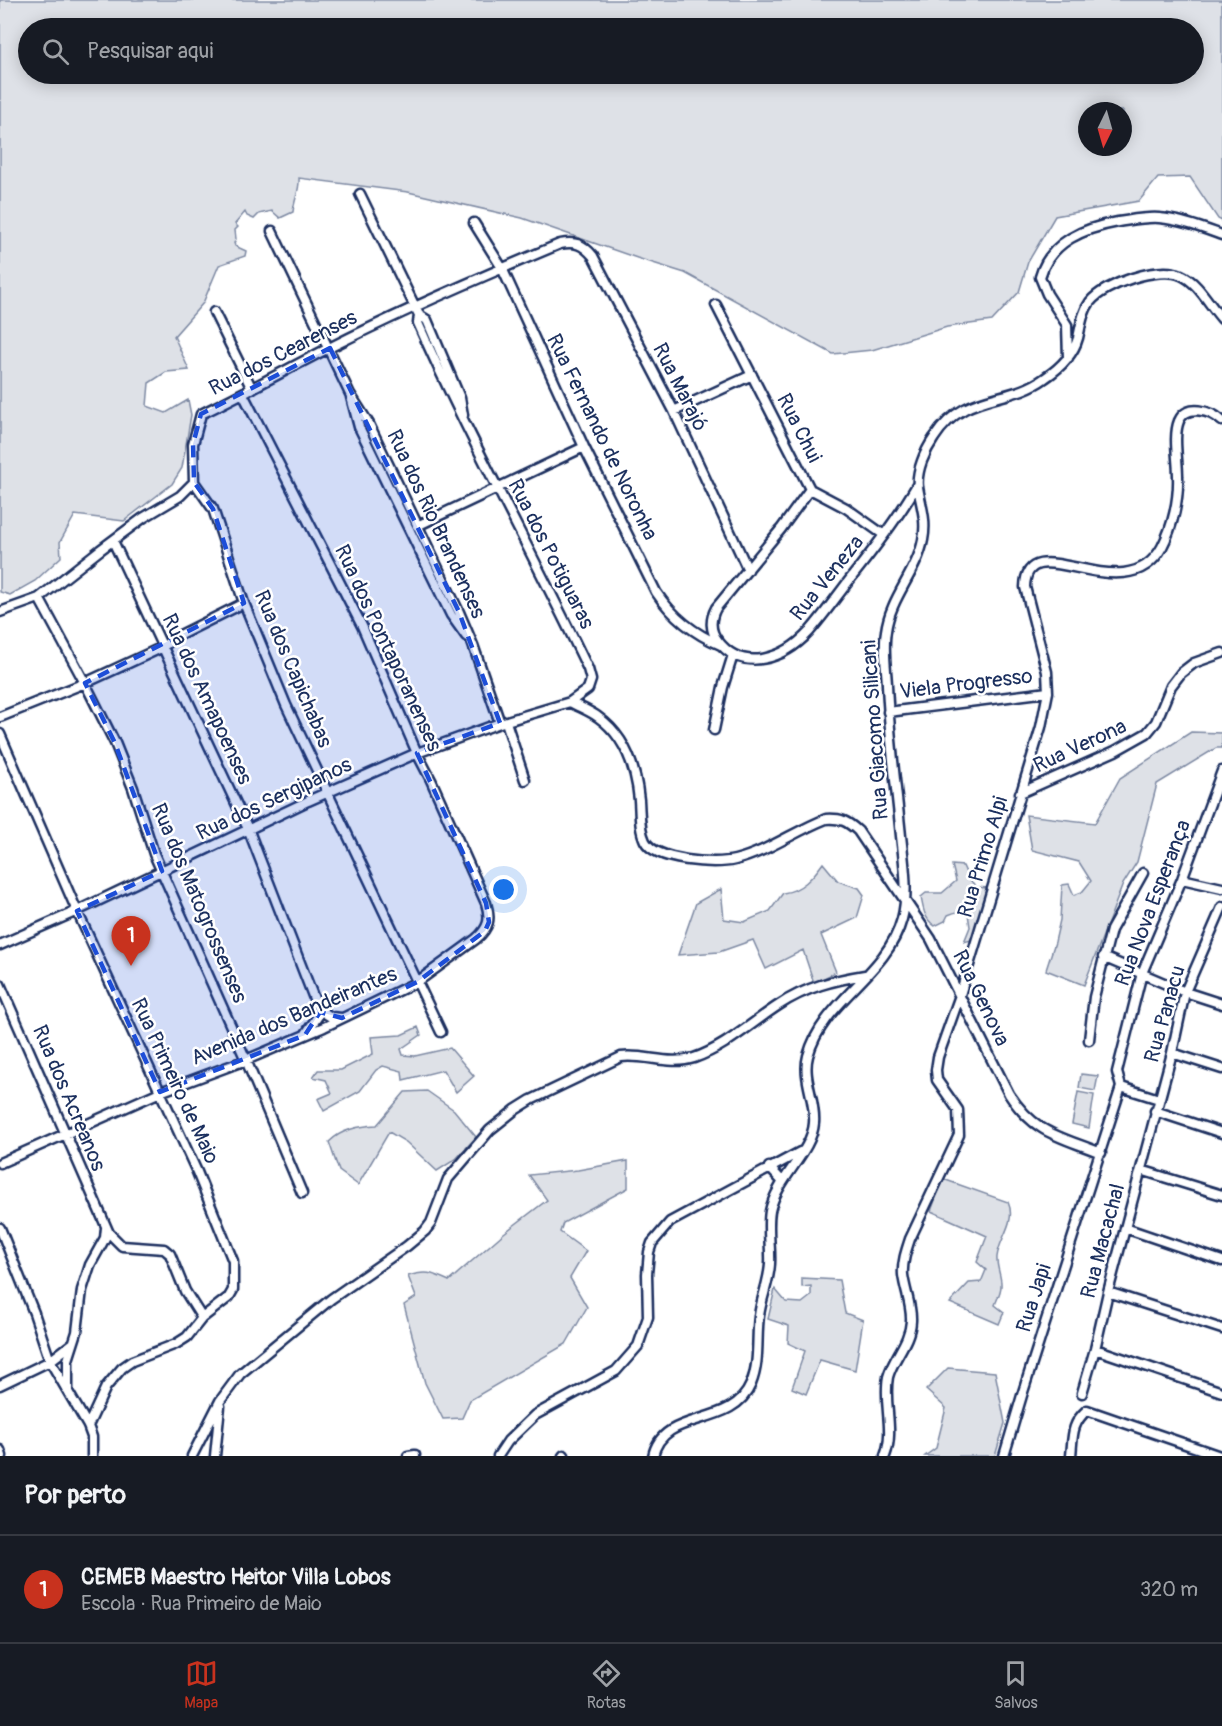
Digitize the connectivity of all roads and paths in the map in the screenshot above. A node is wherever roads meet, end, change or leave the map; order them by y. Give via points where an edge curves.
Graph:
1 (360, 194) dead end
2 (474, 223) dead end
3 (272, 231) dead end
4 (1222, 235) edge
5 (560, 244) joint
6 (502, 268) junction
7 (716, 304) dead end
8 (417, 310) junction
9 (213, 312) dead end
10 (1222, 319) edge
11 (330, 348) junction
12 (1068, 358) junction
13 (752, 375) junction
14 (252, 389) junction
15 (243, 394) junction
16 (350, 394) junction
17 (674, 411) junction
18 (1222, 421) edge
19 (584, 447) junction
20 (194, 482) junction
21 (917, 484) junction
22 (497, 488) junction
23 (810, 489) junction
24 (417, 526) junction
25 (884, 535) junction
26 (113, 541) junction
27 (748, 570) junction
28 (39, 598) junction
29 (244, 603) junction
30 (0, 612) edge
31 (473, 645) junction
32 (721, 645) junction
33 (163, 646) junction
34 (1222, 653) edge
35 (733, 655) junction
36 (85, 682) junction
37 (1048, 692) junction
38 (570, 702) junction
39 (888, 712) junction
40 (0, 717) edge
41 (503, 722) junction
42 (714, 730) dead end
43 (0, 734) edge
44 (417, 753) junction
45 (1222, 771) edge
46 (525, 780) dead end
47 (328, 792) junction
48 (1020, 793) junction
49 (249, 831) junction
50 (162, 871) junction
51 (1143, 873) dead end
52 (1182, 879) junction
53 (1222, 888) edge
54 (905, 900) junction
55 (1222, 907) edge
56 (77, 911) junction
57 (489, 922) joint
58 (0, 945) edge
59 (1103, 957) junction
60 (1142, 973) junction
61 (865, 975) junction
62 (417, 982) junction
63 (0, 984) edge
64 (1185, 992) junction
65 (959, 998) junction
66 (1222, 1004) edge
67 (318, 1009) junction
68 (342, 1018) junction
69 (441, 1032) dead end
70 (305, 1035) junction
71 (1089, 1040) dead end
72 (1172, 1053) junction
73 (246, 1060) junction
74 (1222, 1069) edge
75 (1121, 1087) junction
76 (160, 1092) junction
77 (1159, 1099) junction
78 (1155, 1111) junction
79 (1222, 1133) edge
80 (65, 1134) junction
81 (803, 1150) junction
82 (1101, 1153) junction
83 (0, 1163) edge
84 (769, 1167) junction
85 (1141, 1170) junction
86 (782, 1181) junction
87 (302, 1193) dead end
88 (1222, 1195) edge
89 (106, 1227) junction
90 (0, 1228) edge
91 (1125, 1228) junction
92 (1222, 1261) edge
93 (1108, 1292) junction
94 (202, 1318) junction
95 (1222, 1329) edge
96 (72, 1344) junction
97 (1095, 1349) junction
98 (50, 1361) junction
99 (0, 1385) edge
100 (1222, 1392) edge
101 (68, 1393) junction
102 (1082, 1393) dead end
103 (220, 1401) junction
104 (88, 1426) junction
105 (0, 1450) edge
106 (1221, 1455) edge
107 (2, 1456) edge
108 (92, 1456) edge
109 (192, 1456) edge
110 (215, 1456) edge
111 (498, 1456) edge
112 (653, 1456) edge
113 (885, 1456) edge
114 (1004, 1456) edge
115 (1071, 1456) edge

1 - 8 street, Rua dos Potiguaras
2 - 6 street, Rua Fernando de Noronha
3 - 11 street
4 - 12 street via 1177,221 1138,218 1098,226 1068,239 1048,257 1040,277 1068,325
5 - 6 street, Rua dos Cearenses
5 - 17 street, Rua Marajó via 576,242 593,256
6 - 8 street, Rua dos Cearenses
6 - 19 street, Rua Fernando de Noronha
7 - 13 street, Rua Chui
8 - 11 street, Rua dos Cearenses
8 - 22 street, Rua dos Potiguaras via 427,320 460,398 463,415
9 - 14 street
10 - 12 street, Rua Giacomo Silicani via 1183,275 1155,272 1125,281 1093,298
11 - 14 street, Rua dos Cearenses
11 - 16 street
12 - 21 street, Rua Giacomo Silicani via 1041,382 977,401 949,420 926,452
13 - 17 street
13 - 23 street, Rua Chui
14 - 15 street, Rua dos Cearenses
15 - 20 street, Rua dos Cearenses via 201,414 193,444
15 - 44 street, Rua dos Pontaporanenses via 362,626
16 - 24 street, Rua dos Rio Brandenses via 369,424
16 - 31 street, Rua dos Rio Brandenses via 359,427 451,615
17 - 27 street, Rua Marajó
18 - 37 street, Rua Primo Alpi via 1197,410 1188,412 1178,423 1177,502 1162,548 1149,564 1120,574 1055,563 1030,568 1025,587 1046,662
19 - 22 street
19 - 32 street, Rua Fernando de Noronha via 661,600 700,636
20 - 26 street via 180,496
20 - 29 street, Rua dos Capichabas via 213,509
21 - 25 street, Rua Veneza
21 - 39 street, Rua Giacomo Silicani via 925,520 923,541 886,631
22 - 24 street
22 - 38 street, Rua dos Potiguaras via 588,669 588,689
23 - 25 street, Rua Chui
23 - 27 street
24 - 31 street, Rua dos Rio Brandenses
25 - 35 street, Rua Veneza via 796,644 755,660
26 - 28 street
26 - 33 street, Rua dos Amapoenses
27 - 32 street via 712,615 712,635
28 - 30 street
28 - 36 street, Rua dos Matogrossenses
29 - 33 street
29 - 47 street, Rua dos Capichabas via 286,705
31 - 41 street
32 - 35 street
33 - 36 street
33 - 49 street, Rua dos Amapoenses
34 - 48 street, Rua Verona via 1194,663 1181,673 1147,734
35 - 42 street
36 - 40 street
36 - 50 street, Rua dos Matogrossenses via 115,743
37 - 39 street, Viela Progresso
37 - 48 street, Rua Primo Alpi
38 - 41 street, Rua dos Sergipanos
38 - 54 street, Rua Genova via 608,725 629,757 637,779 642,831 653,851 710,862 732,861 815,823 838,818 858,831
39 - 54 street, Rua Giacomo Silicani
41 - 44 street, Rua dos Sergipanos
41 - 46 street
43 - 56 street, Rua Primeiro de Maio
44 - 47 street, Rua dos Sergipanos
44 - 57 street, Rua dos Pontaporanenses via 486,903
45 - 52 street, Rua Nova Esperança
47 - 49 street, Rua dos Sergipanos
47 - 62 street, Rua dos Capichabas
48 - 65 street, Rua Primo Alpi
49 - 50 street, Rua dos Sergipanos
49 - 67 street, Rua dos Amapoenses
50 - 56 street, Rua dos Sergipanos
50 - 73 street, Rua dos Matogrossenses
51 - 59 street via 1111,930
52 - 53 street
52 - 60 street, Rua Nova Esperança
54 - 61 street, Rua Giacomo Silicani via 892,943 881,961
54 - 65 street, Rua Genova via 931,939
55 - 64 street, Rua Panacu
56 - 58 street, Rua dos Sergipanos
56 - 76 street, Rua Primeiro de Maio
57 - 62 street, Avenida dos Bandeirantes via 476,939
59 - 60 street
59 - 71 street
60 - 64 street
60 - 75 street, Rua Nova Esperança via 1117,1072
61 - 81 street, Rua Giacomo Silicani via 829,1016 808,1057 814,1123
61 - 103 street via 814,986 781,1003 725,1043 694,1058 672,1062 621,1057 515,1110 490,1130 453,1171 425,1231 331,1299 249,1366
62 - 68 street, Avenida dos Bandeirantes
62 - 69 street, Rua dos Capichabas
63 - 80 street, Rua dos Acreanos
64 - 66 street
64 - 72 street, Rua Panacu
65 - 82 street, Rua Genova via 1019,1109 1042,1130
65 - 113 street, Rua Primo Alpi via 936,1070 937,1080 958,1110 959,1135 905,1254 903,1275 911,1323 888,1377
67 - 68 street
67 - 70 street via 318,1016
68 - 70 street, Avenida dos Bandeirantes
70 - 73 street, Avenida dos Bandeirantes
72 - 74 street
72 - 77 street, Rua Panacu
73 - 76 street, Avenida dos Bandeirantes
73 - 87 street, Rua dos Matogrossenses
75 - 77 street
75 - 82 street, Rua Nova Esperança
76 - 80 street, Avenida dos Bandeirantes
76 - 94 street, Rua Primeiro de Maio via 229,1246 233,1290 223,1304
77 - 78 street, Rua Macachal
78 - 79 street
78 - 85 street, Rua Macachal
80 - 83 street, Avenida dos Bandeirantes
80 - 89 street, Rua dos Acreanos
81 - 84 street
81 - 86 street
82 - 114 street, Rua Japi
84 - 86 street
84 - 111 street via 670,1222 659,1233 647,1261 648,1317 638,1347 616,1371 535,1415
85 - 88 street
85 - 91 street, Rua Macachal
86 - 112 street via 770,1211 770,1263 758,1321 756,1367 749,1389 729,1409 667,1433 656,1445
89 - 94 street via 122,1246 164,1249 170,1254 185,1291
89 - 96 street via 105,1238 85,1277
90 - 98 street
91 - 92 street
91 - 93 street, Rua Macachal
93 - 95 street
93 - 97 street, Rua Macachal
94 - 104 street via 176,1344 122,1368 106,1387
96 - 98 street
96 - 101 street
97 - 100 street
97 - 102 street, Rua Macachal
98 - 99 street
98 - 101 street
101 - 104 street
103 - 109 street
103 - 110 street
104 - 108 street
105 - 107 street
106 - 115 street via 1087,1410 1074,1426

